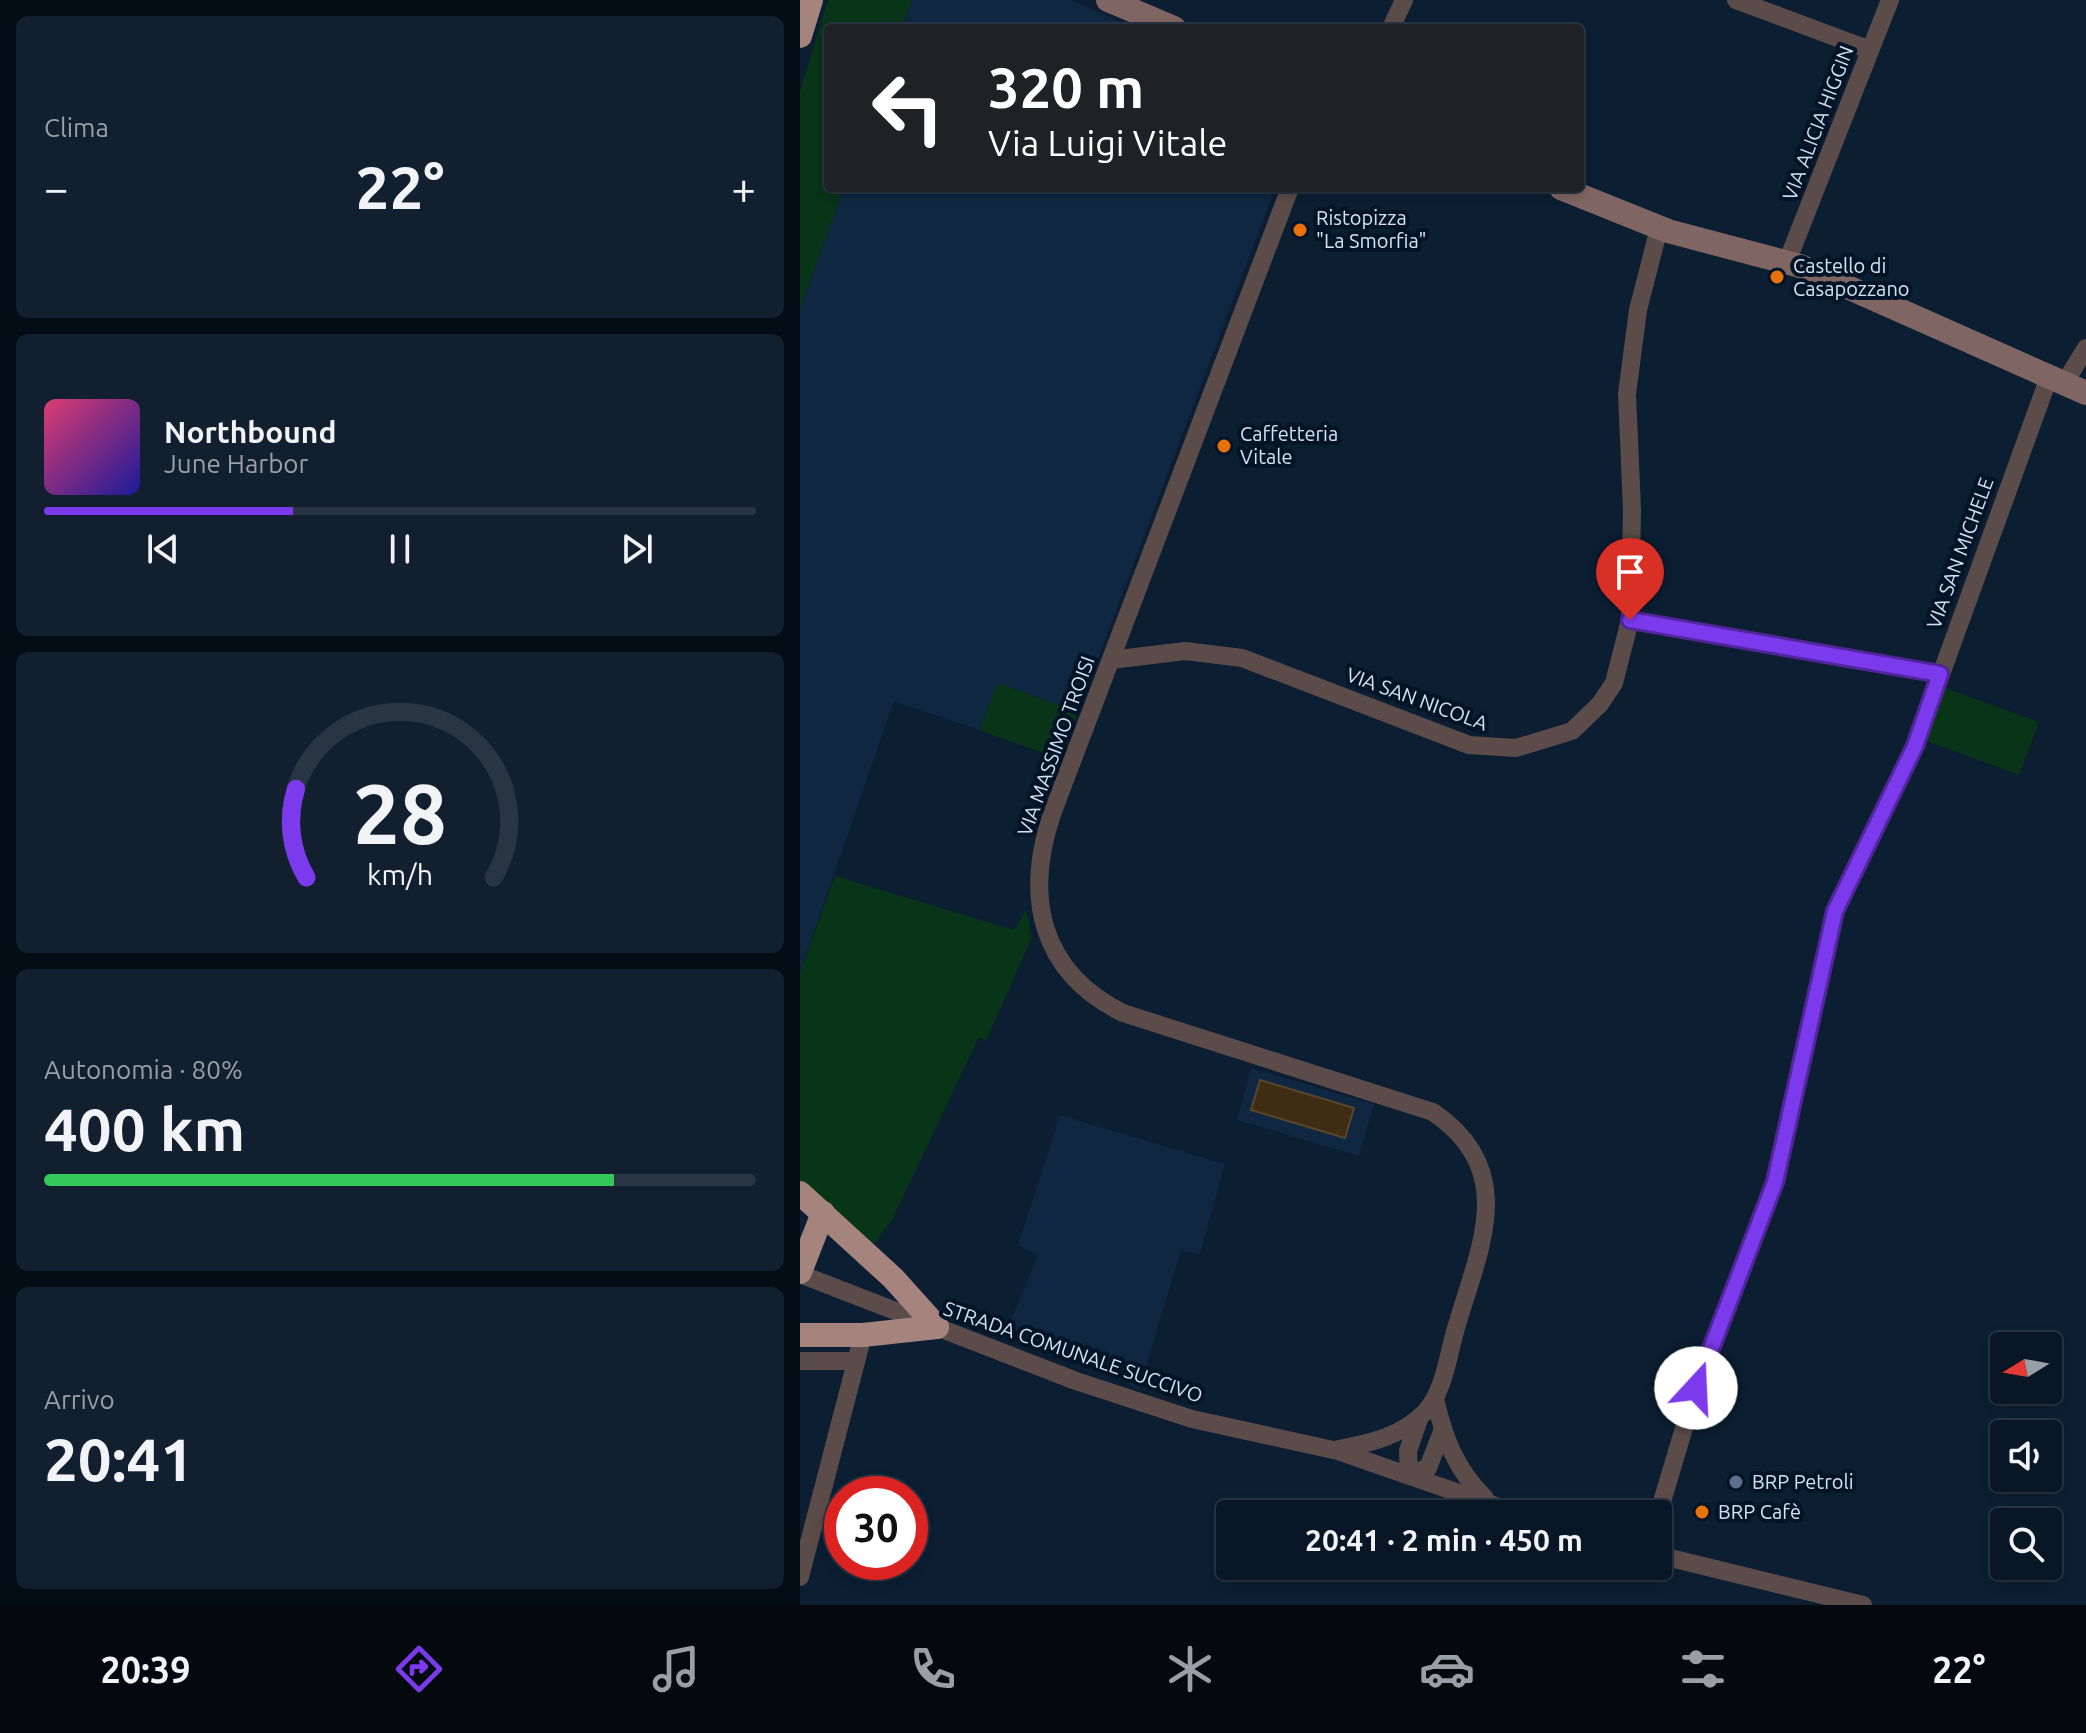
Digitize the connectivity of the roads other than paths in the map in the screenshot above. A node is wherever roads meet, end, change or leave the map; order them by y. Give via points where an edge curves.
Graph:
1 (811, 0) edge
2 (1108, 0) edge
3 (1404, 0) edge
4 (1736, 0) edge
5 (1890, 0) edge
6 (1165, 24) edge
7 (1393, 24) edge
8 (800, 36) edge
9 (1870, 50) junction
10 (1288, 192) edge
11 (1571, 192) edge
12 (1659, 228) junction
13 (1787, 262) junction
14 (2086, 348) edge
15 (2066, 385) edge
16 (1630, 620) junction
17 (1111, 660) junction
18 (1940, 674) junction
19 (800, 1193) edge
20 (823, 1213) junction
21 (800, 1273) edge
22 (937, 1327) junction
23 (800, 1335) edge
24 (863, 1335) junction
25 (800, 1361) edge
26 (854, 1361) junction
27 (1435, 1399) junction
28 (1419, 1417) junction
29 (1443, 1429) junction
30 (1335, 1450) junction
31 (1409, 1474) junction
32 (1479, 1500) edge
33 (1488, 1500) edge
34 (1662, 1500) edge
35 (1672, 1558) edge
36 (800, 1577) edge
37 (1863, 1605) edge

1 - 8 highway
2 - 6 main road
3 - 7 street
4 - 9 street
5 - 9 street, VIA ALICIA HIGGIN
9 - 13 street, VIA ALICIA HIGGIN
10 - 17 street, VIA MASSIMO TROISI
11 - 12 main road
12 - 13 main road
12 - 16 street, VIA SAN NICOLA via 1638,310 1627,394
13 - 15 main road
14 - 15 street, VIA SAN MICHELE
15 - 18 street, VIA SAN MICHELE
16 - 17 street, VIA SAN NICOLA via 1622,663 1600,704 1572,731 1516,748 1458,741 1242,658 1185,651
16 - 18 street
17 - 27 street, VIA MASSIMO TROISI via 1038,859 1045,929 1068,971 1101,1002 1433,1112 1468,1142 1484,1178 1488,1216
18 - 34 street, VIA SAN MICHELE via 1915,746 1835,911 1775,1182 1696,1388
19 - 20 highway
20 - 21 highway
20 - 22 highway
21 - 22 street, STRADA COMUNALE SUCCIVO
22 - 24 highway
22 - 30 street, STRADA COMUNALE SUCCIVO via 1192,1419
23 - 24 highway
24 - 26 street
25 - 26 street
26 - 36 street
27 - 28 street, VIA MASSIMO TROISI
27 - 29 street
28 - 30 street, VIA MASSIMO TROISI via 1391,1437
28 - 31 street, VIA MASSIMO TROISI via 1408,1451
29 - 31 street via 1428,1468
29 - 33 street via 1467,1481
30 - 31 street, STRADA COMUNALE SUCCIVO
31 - 32 street, STRADA COMUNALE SUCCIVO
35 - 37 street

